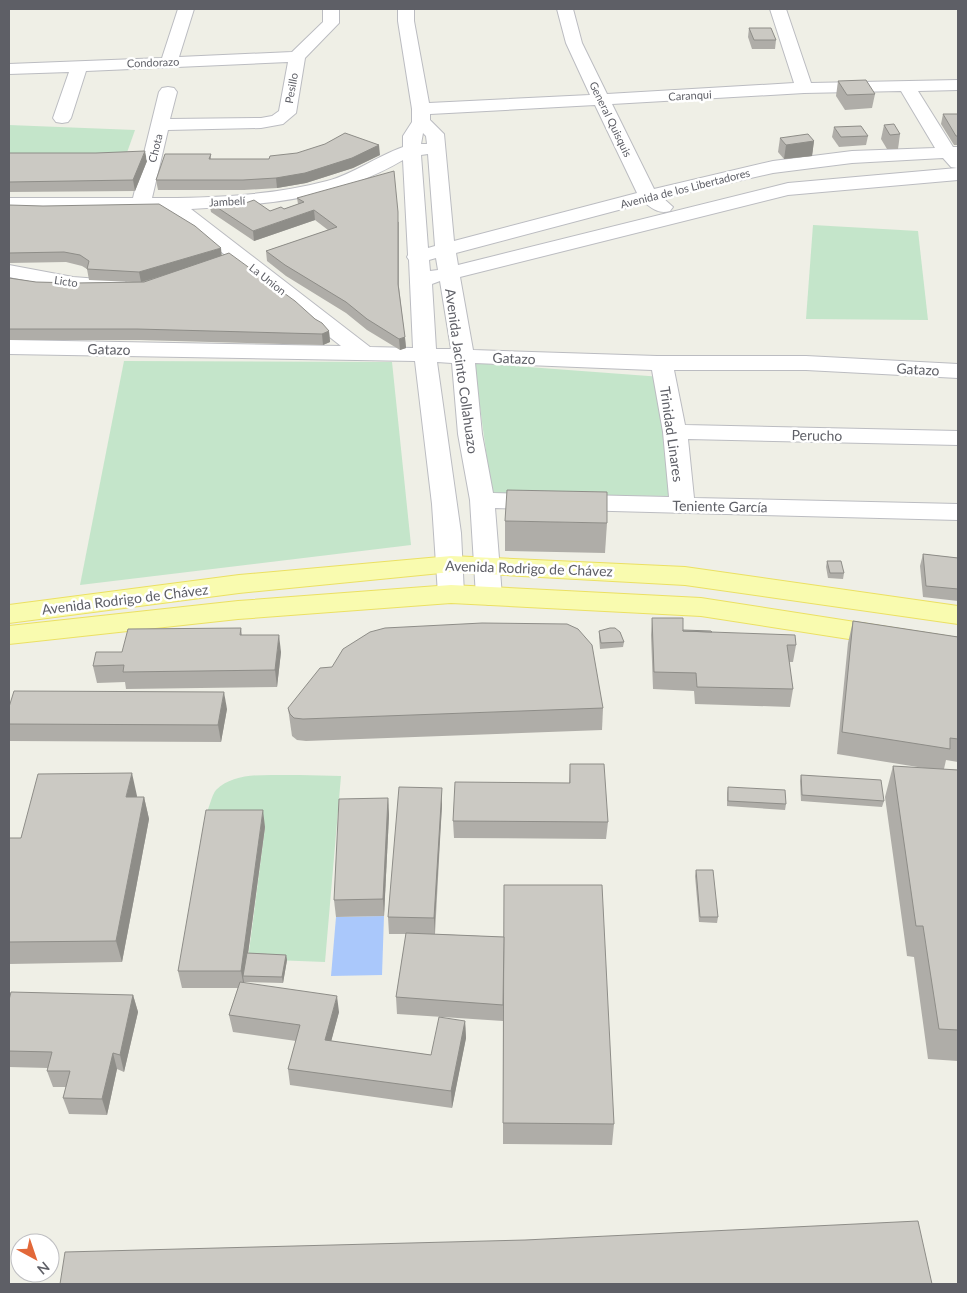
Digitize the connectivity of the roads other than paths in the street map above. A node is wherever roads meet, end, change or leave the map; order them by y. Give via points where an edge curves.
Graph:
1 (186, 9) edge
2 (331, 9) edge
3 (406, 9) edge
4 (565, 9) edge
5 (778, 9) edge
6 (297, 57) junction
7 (169, 61) junction
8 (80, 65) junction
9 (9, 69) edge
10 (958, 85) edge
11 (906, 86) junction
12 (804, 88) junction
13 (168, 92) dead end
14 (601, 100) junction
15 (421, 115) junction
16 (62, 118) dead end
17 (160, 125) junction
18 (436, 149) junction
19 (412, 150) junction
20 (954, 156) edge
21 (958, 174) edge
22 (648, 196) junction
23 (9, 204) edge
24 (141, 204) junction
25 (173, 204) junction
26 (676, 217) junction
27 (445, 250) junction
28 (417, 256) junction
29 (9, 271) edge
30 (448, 273) junction
31 (421, 280) junction
32 (137, 286) edge
33 (9, 347) edge
34 (364, 353) junction
35 (425, 356) junction
36 (463, 357) junction
37 (662, 363) junction
38 (958, 371) edge
39 (675, 432) junction
40 (958, 438) edge
41 (482, 500) junction
42 (682, 506) junction
43 (958, 512) edge
44 (451, 564) junction
45 (488, 566) junction
46 (597, 571) junction
47 (451, 594) junction
48 (489, 596) junction
49 (601, 602) junction
50 (9, 614) edge
51 (958, 615) edge
52 (9, 636) edge
53 (958, 647) edge

1 - 7 street
2 - 6 street, Pesillo via 332,23
3 - 15 street, Avenida Jacinto Collahuazo
4 - 14 street, General Quisquis via 574,43
5 - 12 street
6 - 7 street, Condorazo
6 - 17 street, Pesillo via 287,113 277,120
7 - 8 street, Condorazo
8 - 9 street, Condorazo
8 - 16 street
10 - 11 street, Caranqui
11 - 12 street, Caranqui
11 - 20 street
12 - 14 street, Caranqui
13 - 17 street, Chota
14 - 15 street, Caranqui
14 - 22 street, General Quisquis
15 - 18 street, Avenida Jacinto Collahuazo via 435,134
15 - 19 street, Avenida Jacinto Collahuazo via 412,136
17 - 24 street, Chota
18 - 19 street, Jambelí
18 - 27 street, Avenida Jacinto Collahuazo
19 - 25 street, Jambelí via 332,186 269,198
19 - 28 street, Avenida Jacinto Collahuazo
20 - 22 street, Avenida de los Libertadores via 852,156 783,165
21 - 26 street, Avenida de los Libertadores via 796,188
22 - 26 street, General Quisquis
22 - 27 street, Avenida de los Libertadores
23 - 24 street, Jambelí
24 - 25 street, Jambelí
25 - 34 street, La Union via 231,260
26 - 30 street, Avenida de los Libertadores
27 - 28 street, Avenida de los Libertadores
27 - 30 street, Avenida Jacinto Collahuazo
28 - 31 street, Avenida Jacinto Collahuazo
29 - 32 street, Licto via 73,282
30 - 31 street, Avenida de los Libertadores
30 - 36 street, Avenida Jacinto Collahuazo
31 - 35 street, Avenida Jacinto Collahuazo
33 - 34 street, Gatazo
34 - 35 street, Gatazo
35 - 36 street, Gatazo
35 - 44 street, Avenida Jacinto Collahuazo via 446,498
36 - 37 street, Gatazo
36 - 41 street, Avenida Jacinto Collahuazo via 470,434
37 - 38 street, Gatazo via 806,364
37 - 39 street, Trinidad Linares
39 - 40 street, Perucho
39 - 42 street, Trinidad Linares
41 - 42 street, Teniente García
41 - 45 street, Avenida Jacinto Collahuazo
42 - 43 street, Teniente García
44 - 45 main road, Avenida Rodrigo de Chávez
44 - 47 street, Avenida Jacinto Collahuazo
44 - 50 main road, Avenida Rodrigo de Chávez via 240,584
45 - 46 main road, Avenida Rodrigo de Chávez
45 - 48 street, Avenida Jacinto Collahuazo
46 - 49 main road
46 - 51 main road, Avenida Rodrigo de Chávez via 685,576
47 - 48 main road, Avenida Rodrigo de Chávez
47 - 52 main road, Avenida Rodrigo de Chávez via 238,610
48 - 49 main road, Avenida Rodrigo de Chávez
49 - 53 main road, Avenida Rodrigo de Chávez via 701,607

